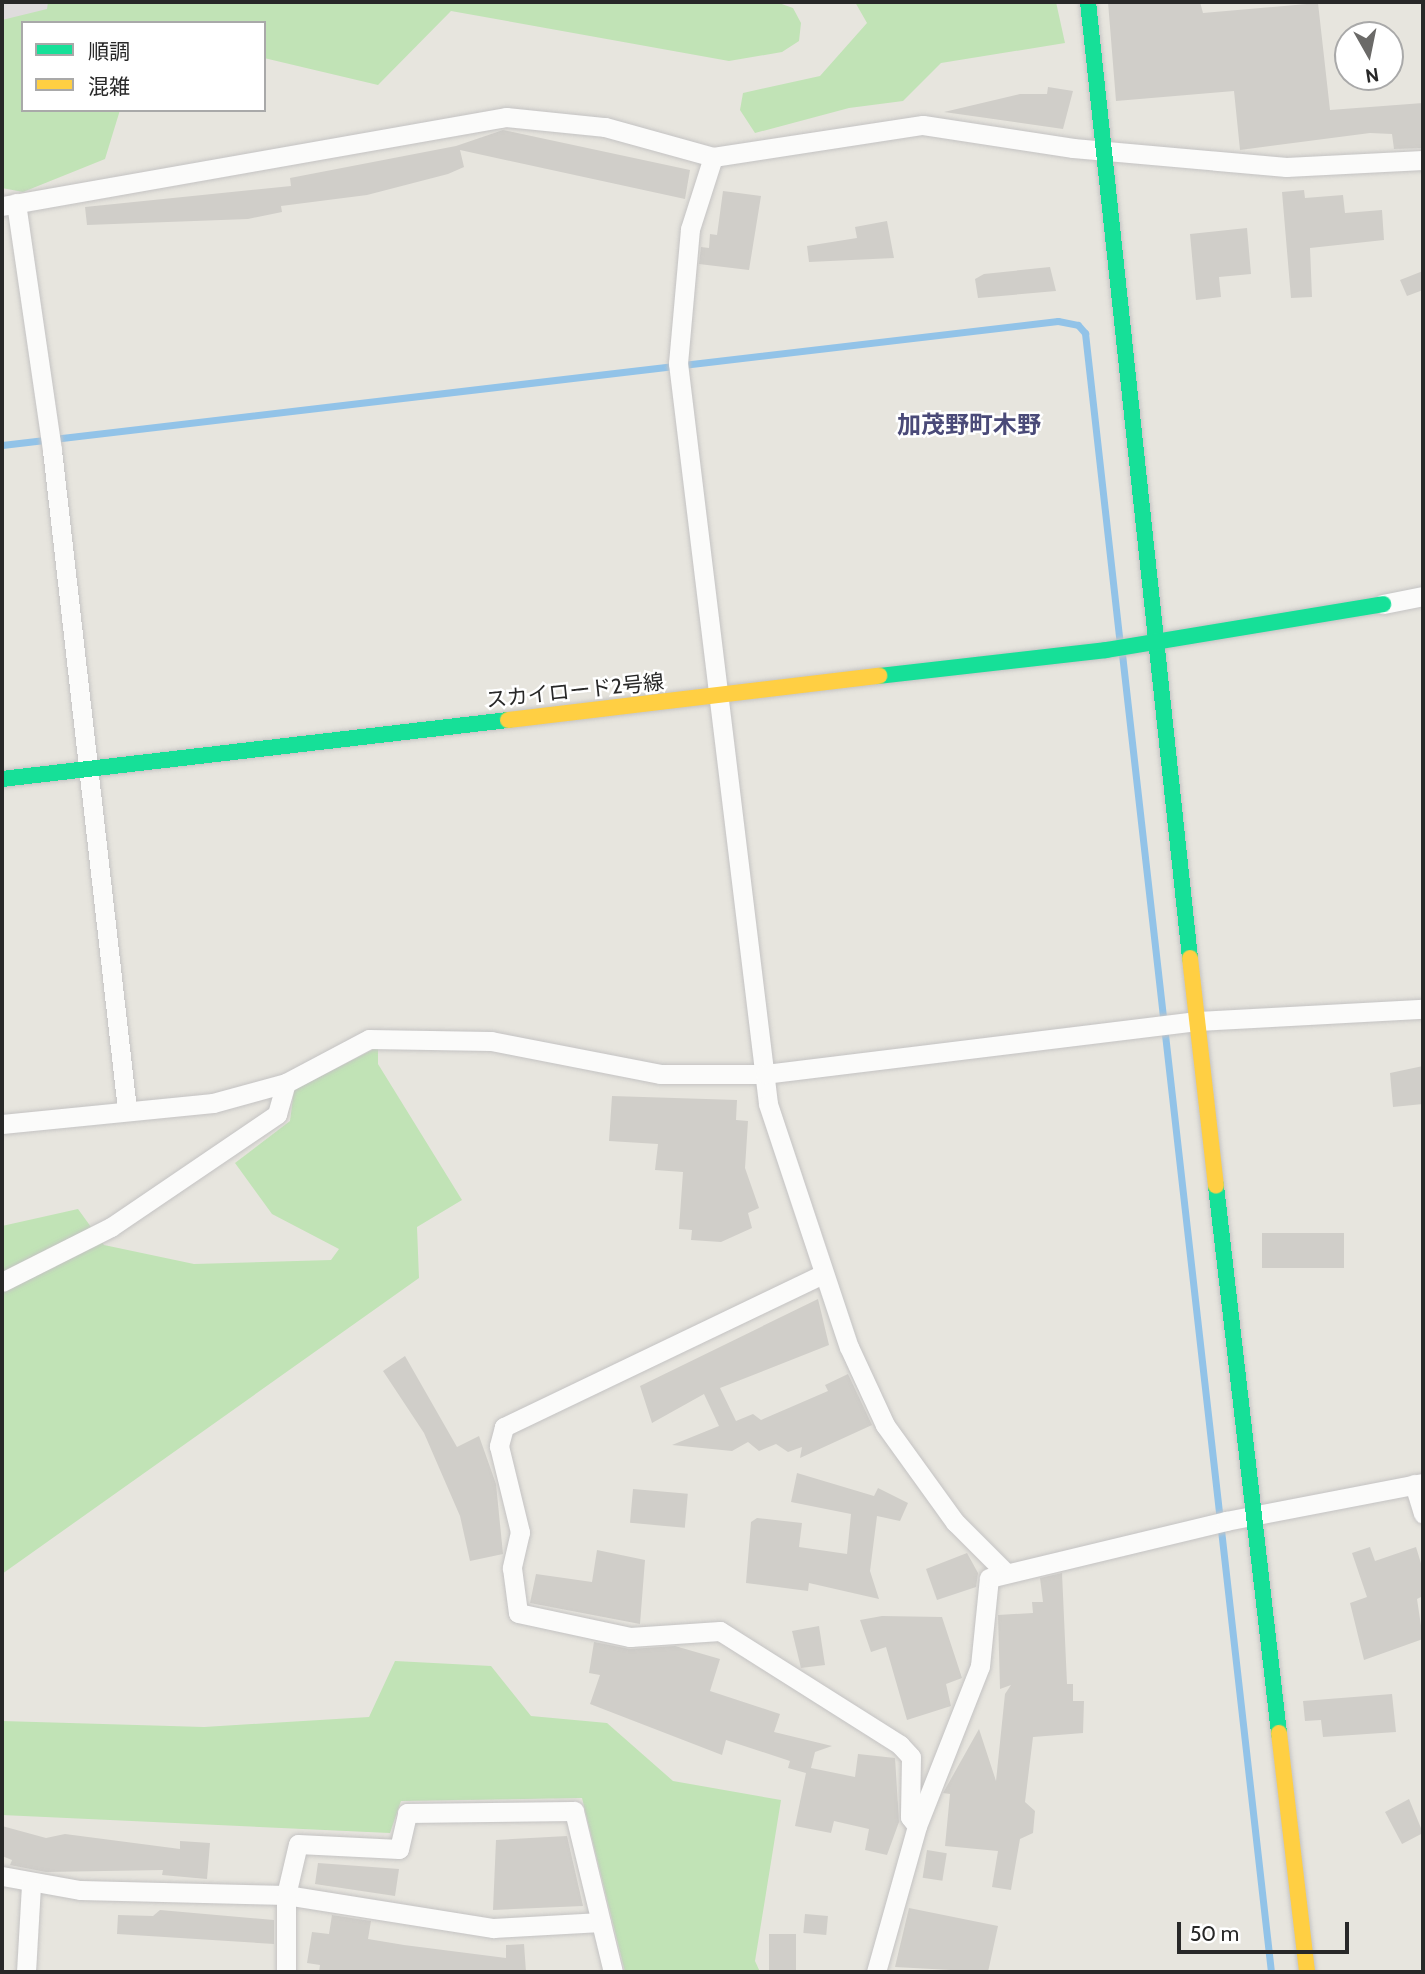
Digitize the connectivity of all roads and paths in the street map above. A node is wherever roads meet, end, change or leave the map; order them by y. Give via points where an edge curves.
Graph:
1 (1088, 2) edge
2 (1101, 147) junction
3 (713, 157) junction
4 (1423, 160) edge
5 (9, 205) edge
6 (1423, 596) edge
7 (1383, 604) joint
8 (1153, 643) junction
9 (718, 696) junction
10 (90, 766) junction
11 (2, 779) edge
12 (1423, 1009) edge
13 (1198, 1021) junction
14 (765, 1074) junction
15 (286, 1083) junction
16 (127, 1109) junction
17 (2, 1124) edge
18 (823, 1274) junction
19 (2, 1282) edge
20 (1418, 1484) edge
21 (1423, 1514) edge
22 (1254, 1515) junction
23 (1003, 1570) junction
24 (917, 1826) junction
25 (2, 1875) edge
26 (32, 1885) junction
27 (286, 1895) junction
28 (601, 1922) junction
29 (26, 1972) edge
30 (286, 1972) edge
31 (613, 1972) edge
32 (876, 1972) edge
33 (1307, 1972) edge

1 - 2 street
2 - 3 street via 923,125
2 - 4 street via 1286,167
2 - 8 street
3 - 5 street via 605,127 506,117
3 - 9 street via 690,229 678,367
5 - 10 street via 50,439
6 - 7 street
7 - 8 street, スカイロード2号線
8 - 9 street, スカイロード2号線
8 - 13 street
9 - 10 street, スカイロード2号線
9 - 14 street
10 - 11 street, スカイロード2号線
10 - 16 street
12 - 13 street
13 - 14 street
13 - 22 street
14 - 15 street via 660,1074 572,1052 414,1037 369,1039
14 - 18 street via 768,1104
15 - 16 street via 213,1103
15 - 19 street via 277,1114 111,1227
16 - 17 street
18 - 23 street via 886,1425 955,1522
18 - 24 street via 504,1427 499,1447 520,1532 512,1568 517,1613 630,1637 720,1631 900,1745 911,1757 909,1817
20 - 21 street
20 - 22 street
22 - 23 street
22 - 33 street
23 - 24 street via 989,1578 980,1666
24 - 32 street
25 - 26 street
26 - 27 street
26 - 29 street
27 - 28 street via 493,1928
27 - 28 street via 298,1844 399,1849 407,1813 574,1811
27 - 30 street
28 - 31 street

